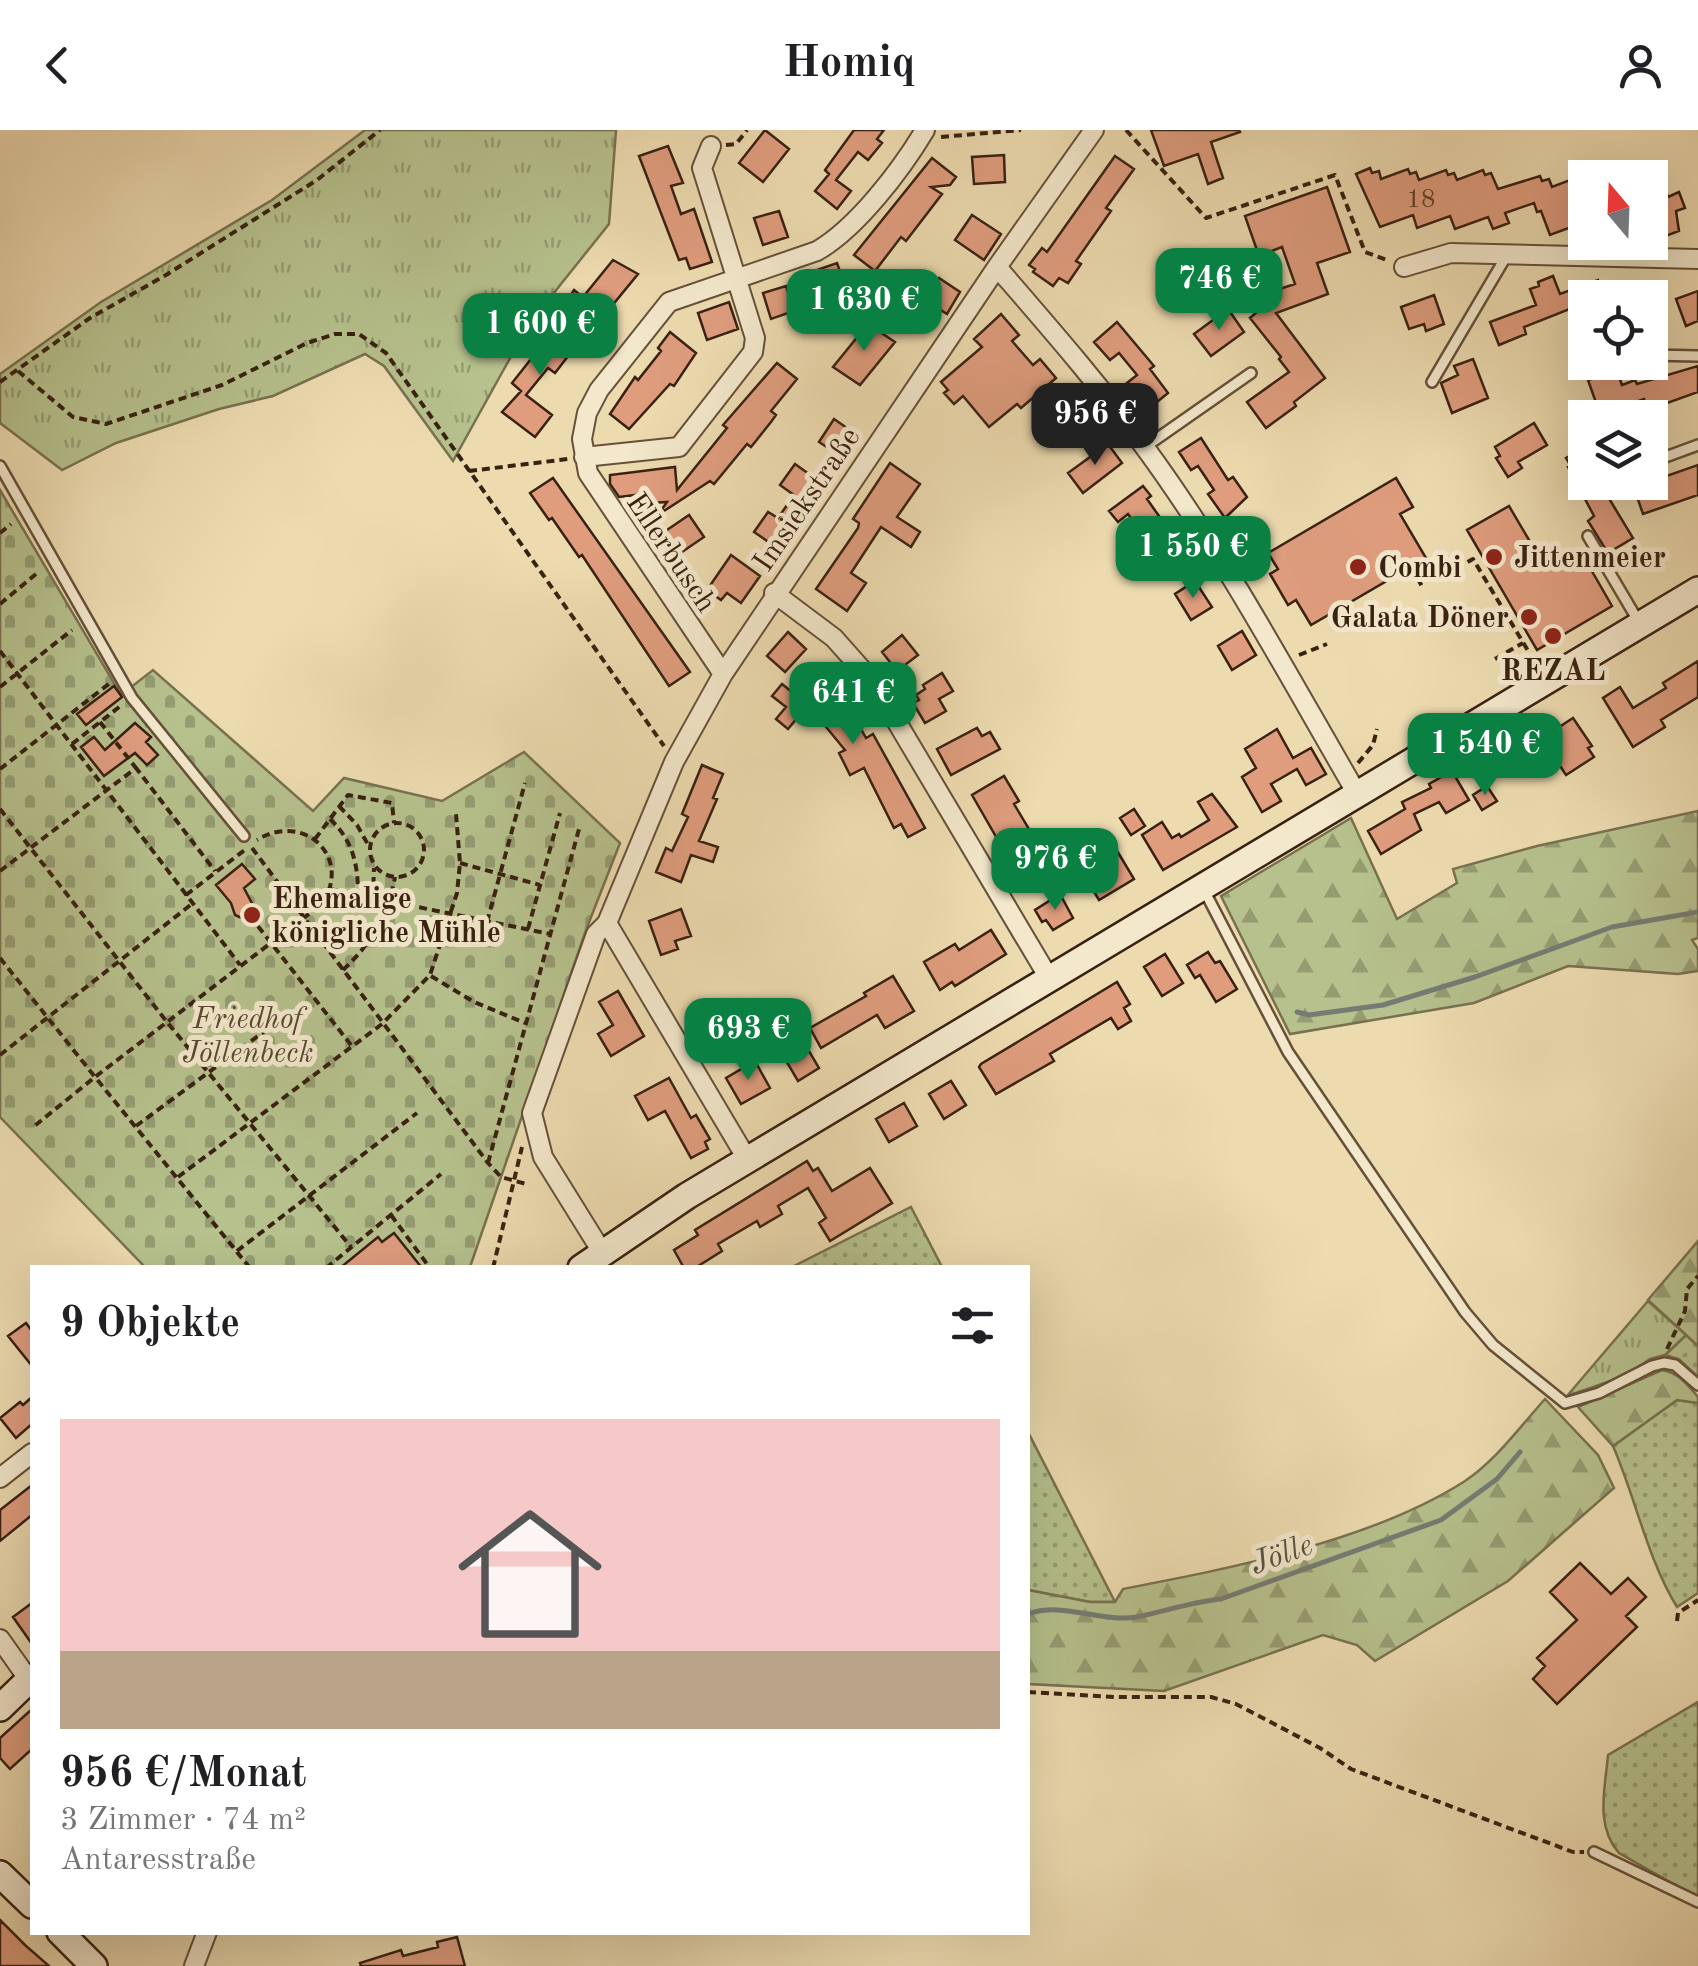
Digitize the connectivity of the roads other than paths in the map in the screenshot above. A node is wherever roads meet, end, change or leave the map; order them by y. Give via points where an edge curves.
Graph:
1 (1094, 130) edge
2 (924, 132) edge
3 (712, 146) road end
4 (1507, 254) junction
5 (1698, 259) edge
6 (997, 267) junction
7 (1404, 267) road end
8 (738, 278) junction
9 (1668, 355) edge
10 (1698, 356) edge
11 (1251, 373) dead end
12 (1432, 382) dead end
13 (1698, 445) edge
14 (1145, 446) junction
15 (1668, 455) edge
16 (584, 457) junction
17 (0, 466) edge
18 (1588, 536) dead end
19 (1698, 590) edge
20 (774, 594) junction
21 (1640, 624) junction
22 (722, 674) junction
23 (1352, 786) junction
24 (247, 840) road end
25 (1202, 886) junction
26 (607, 924) junction
27 (1049, 978) junction
28 (747, 1160) junction
29 (592, 1260) edge
30 (1698, 1385) edge
31 (30, 1454) edge
32 (0, 1478) edge
33 (0, 1638) edge
34 (30, 1678) edge
35 (30, 1680) edge
36 (0, 1708) edge
37 (1594, 1852) road end
38 (0, 1874) edge
39 (1698, 1902) edge
40 (30, 1903) edge
41 (63, 1935) edge
42 (207, 1935) edge
43 (94, 1966) edge
44 (194, 1966) edge

1 - 6 street, Imsiekstraße
2 - 8 street via 851,228 818,250
3 - 8 street, Ellerbusch via 702,168
4 - 5 street
4 - 7 street via 1450,253
4 - 12 lane
6 - 14 street
6 - 20 street, Imsiekstraße
8 - 16 street via 669,302 599,390 582,439
8 - 16 street, Ellerbusch via 753,352 678,447
9 - 10 lane
11 - 14 lane
13 - 15 lane
14 - 23 street via 1196,520
16 - 22 street, Ellerbusch via 598,493
17 - 24 lane via 132,698
18 - 21 lane
19 - 21 main road
20 - 22 street, Imsiekstraße
20 - 27 street via 834,638 873,682
21 - 23 main road
22 - 26 street, Imsiekstraße via 674,762
23 - 25 main road
25 - 27 main road
25 - 30 lane via 1288,1052 1493,1345 1565,1402 1664,1363
26 - 28 street
26 - 29 street, Imsiekstraße via 596,934 532,1113 542,1157
27 - 28 main road
28 - 29 main road
31 - 32 street
33 - 34 street
35 - 36 main road
37 - 39 lane
38 - 40 main road
41 - 43 main road
42 - 44 street

